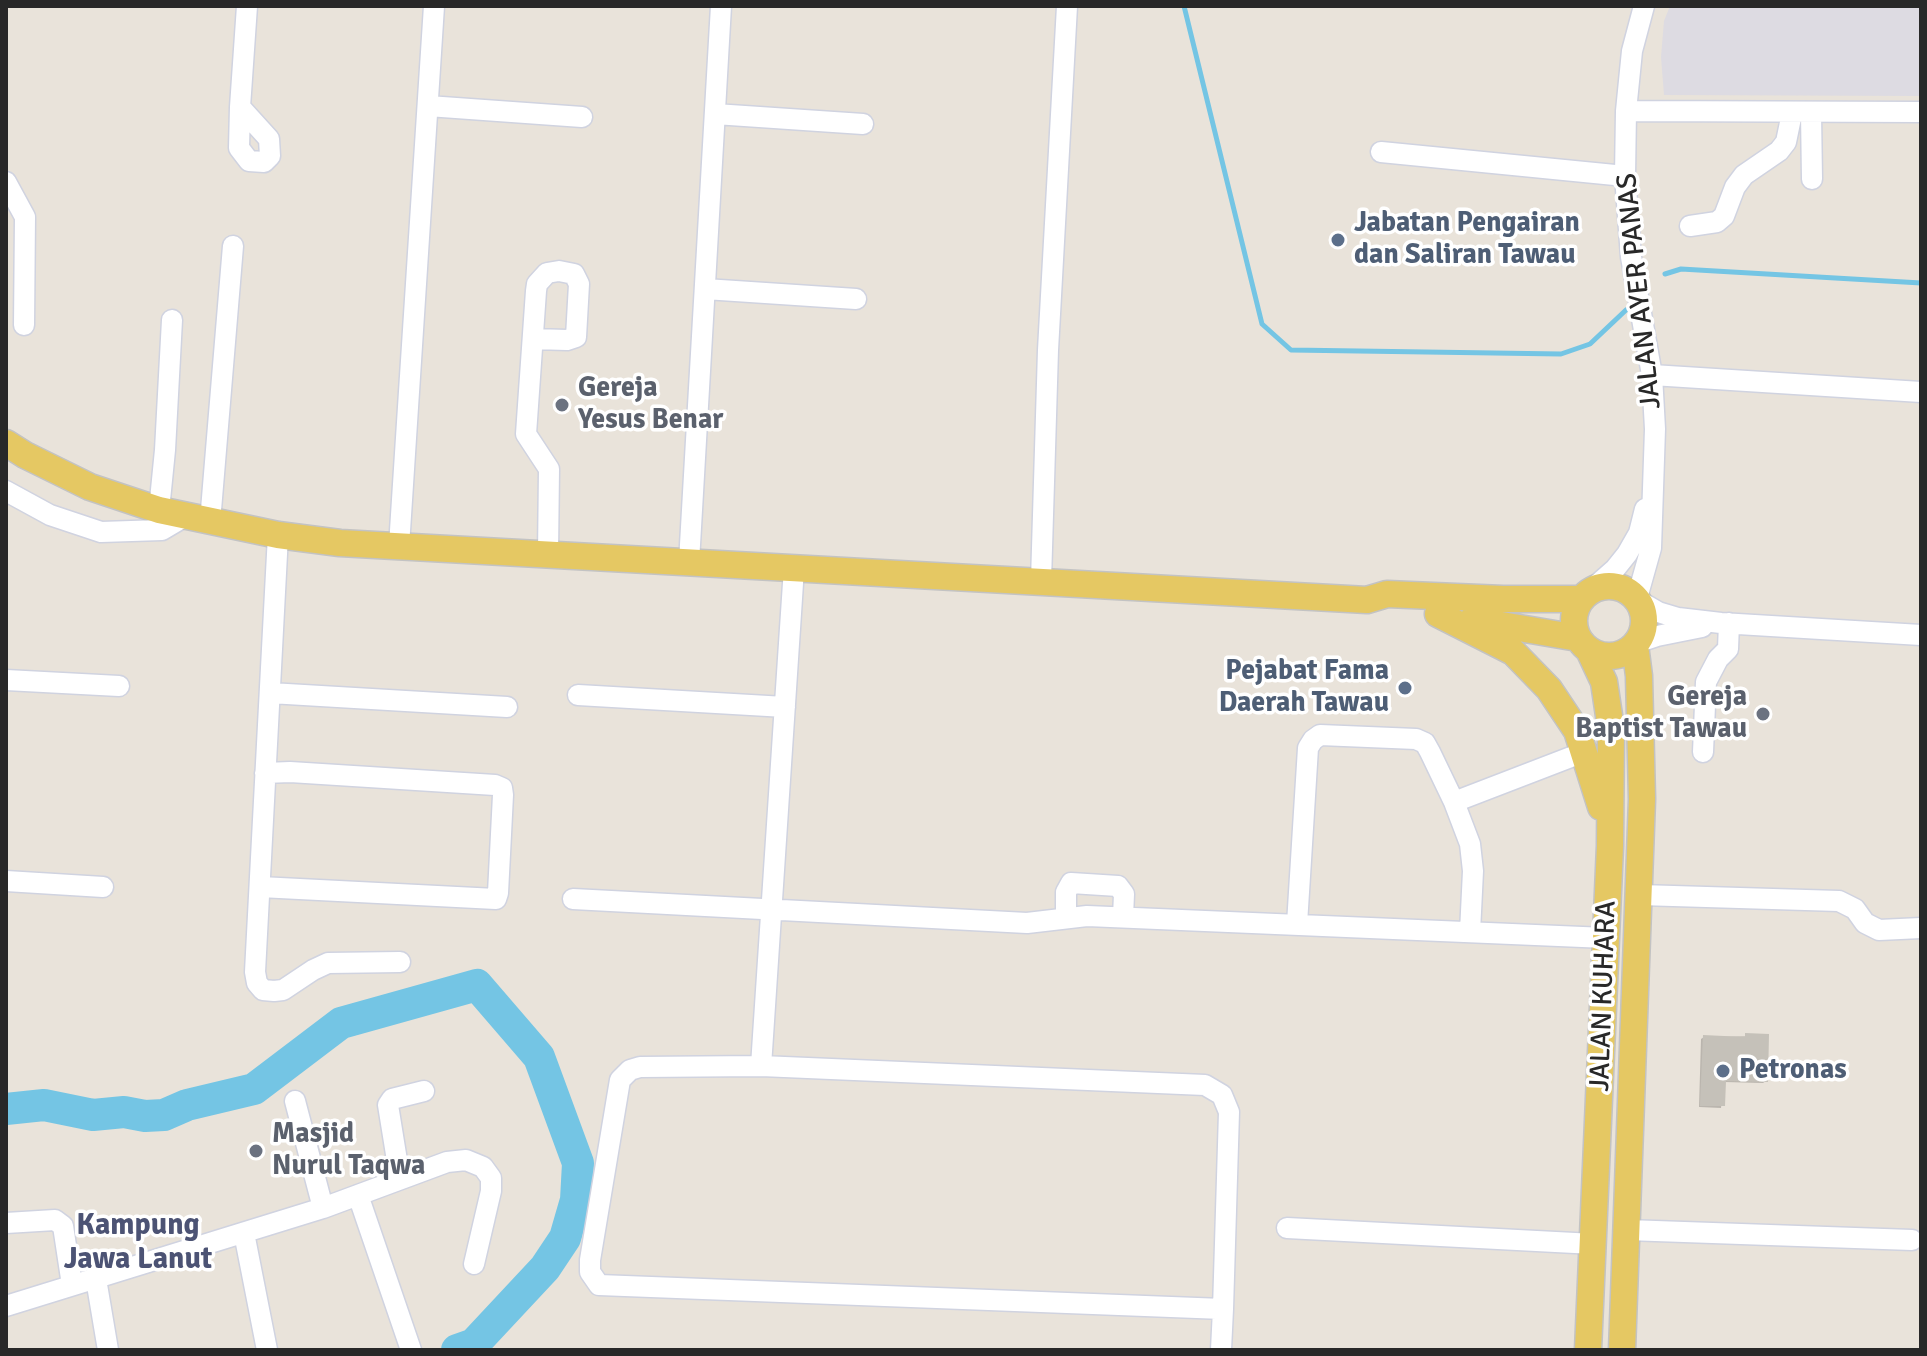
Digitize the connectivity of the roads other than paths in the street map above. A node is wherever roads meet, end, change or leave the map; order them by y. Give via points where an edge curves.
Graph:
1 (247, 6) edge
2 (434, 6) edge
3 (721, 6) edge
4 (1067, 6) edge
5 (1638, 8) edge
6 (428, 106) junction
7 (240, 107) dead end
8 (1626, 111) junction
9 (1921, 112) edge
10 (1802, 113) junction
11 (715, 114) junction
12 (582, 117) dead end
13 (863, 124) dead end
14 (1381, 152) dead end
15 (1625, 176) junction
16 (1812, 179) dead end
17 (6, 182) edge
18 (1690, 226) dead end
19 (233, 246) dead end
20 (705, 289) junction
21 (856, 299) dead end
22 (172, 320) dead end
23 (24, 325) dead end
24 (533, 339) dead end
25 (1652, 375) junction
26 (1921, 392) edge
27 (6, 443) edge
28 (1653, 482) junction
29 (6, 491) edge
30 (171, 513) junction
31 (210, 522) junction
32 (278, 535) junction
33 (399, 546) junction
34 (548, 554) junction
35 (689, 562) junction
36 (794, 568) junction
37 (1041, 581) junction
38 (1586, 595) junction
39 (1367, 600) junction
40 (1638, 600) junction
41 (1438, 614) junction
42 (1725, 623) junction
43 (1921, 635) edge
44 (1584, 644) junction
45 (1636, 644) junction
46 (6, 680) edge
47 (119, 686) dead end
48 (270, 693) junction
49 (578, 695) dead end
50 (507, 707) dead end
51 (785, 707) junction
52 (1584, 752) junction
53 (1703, 752) dead end
54 (265, 773) junction
55 (1454, 802) junction
56 (1610, 846) junction
57 (6, 881) edge
58 (103, 887) dead end
59 (260, 887) junction
60 (1640, 895) junction
61 (573, 899) dead end
62 (772, 910) junction
63 (1123, 917) junction
64 (1066, 918) junction
65 (1297, 924) junction
66 (1921, 928) edge
67 (1470, 932) junction
68 (1606, 938) junction
69 (400, 962) dead end
70 (761, 1066) junction
71 (424, 1091) dead end
72 (295, 1101) dead end
73 (400, 1179) junction
74 (358, 1195) junction
75 (323, 1208) junction
76 (6, 1223) edge
77 (1287, 1228) dead end
78 (1627, 1230) junction
79 (244, 1233) junction
80 (1912, 1240) dead end
81 (1594, 1244) junction
82 (474, 1264) dead end
83 (96, 1279) junction
84 (72, 1285) junction
85 (6, 1306) edge
86 (1223, 1309) junction
87 (108, 1350) edge
88 (267, 1350) edge
89 (411, 1350) edge
90 (1221, 1350) edge
91 (1588, 1350) edge
92 (1622, 1350) edge

1 - 7 street
2 - 6 street
3 - 11 street
4 - 37 street
5 - 8 street, JALAN AYER PANAS
6 - 12 street
6 - 33 street
8 - 10 street
8 - 15 street, JALAN AYER PANAS
9 - 10 street
10 - 16 street
10 - 18 street via 1779,151 1744,175 1724,216
11 - 13 street
11 - 20 street
14 - 15 street
15 - 25 street, JALAN AYER PANAS via 1631,257
17 - 23 street via 25,217
19 - 31 street
20 - 21 street
20 - 35 street
22 - 30 street via 165,450
24 - 34 street via 526,434 549,469
25 - 26 street
25 - 28 street, JALAN AYER PANAS
27 - 30 main road via 90,487
28 - 38 street, JALAN AYER PANAS via 1639,533 1627,554
28 - 40 street, JALAN AYER PANAS via 1651,548
29 - 30 street via 50,515 101,532 162,530
30 - 31 main road
31 - 32 main road
32 - 33 main road
32 - 48 street
33 - 34 main road
34 - 35 main road
35 - 36 main road
36 - 37 main road
36 - 51 street
37 - 39 main road
38 - 39 main road via 1503,599 1387,594
38 - 40 main road via 1615,586
38 - 44 main road via 1575,611 1574,625
39 - 41 main road via 1387,610
40 - 42 street via 1678,618
40 - 45 main road via 1645,623
41 - 44 main road
41 - 52 main road via 1493,639 1523,661 1561,706
42 - 43 street
42 - 45 street
42 - 53 street via 1728,649 1706,682
44 - 45 main road via 1600,655 1613,655
44 - 56 main road, JALAN KUHARA via 1608,697
45 - 60 main road, JALAN KUHARA
46 - 47 street
48 - 50 street
48 - 54 street
49 - 51 street
51 - 62 street
52 - 55 street
52 - 56 main road
54 - 59 street
54 - 59 street via 495,785 503,795 496,899
55 - 65 street via 1425,743 1416,739 1320,735 1313,740 1308,748
55 - 67 street via 1470,844
56 - 68 main road, JALAN KUHARA
57 - 58 street
59 - 69 street via 255,972 263,990 283,990 328,963
60 - 66 street via 1839,901 1879,930
60 - 78 main road, JALAN KUHARA
61 - 62 street
62 - 64 street via 1027,923
62 - 70 street
63 - 64 street
63 - 64 street via 1124,894 1118,886 1071,883
63 - 65 street
65 - 67 street
67 - 68 street
68 - 81 main road, JALAN KUHARA
70 - 86 street via 1205,1085 1222,1095 1229,1112
70 - 86 street via 640,1067 620,1080 590,1260 590,1272 599,1285
71 - 73 street via 392,1099 388,1105
72 - 75 street
73 - 74 street
73 - 82 street via 447,1162 466,1160 483,1167 491,1178 491,1191
74 - 75 street
74 - 89 street
75 - 79 street
76 - 84 street via 55,1220 63,1226
77 - 81 street
78 - 80 street
78 - 92 main road, JALAN KUHARA
79 - 83 street
79 - 88 street
81 - 91 main road, JALAN KUHARA
83 - 84 street
83 - 87 street
84 - 85 street
86 - 90 street

